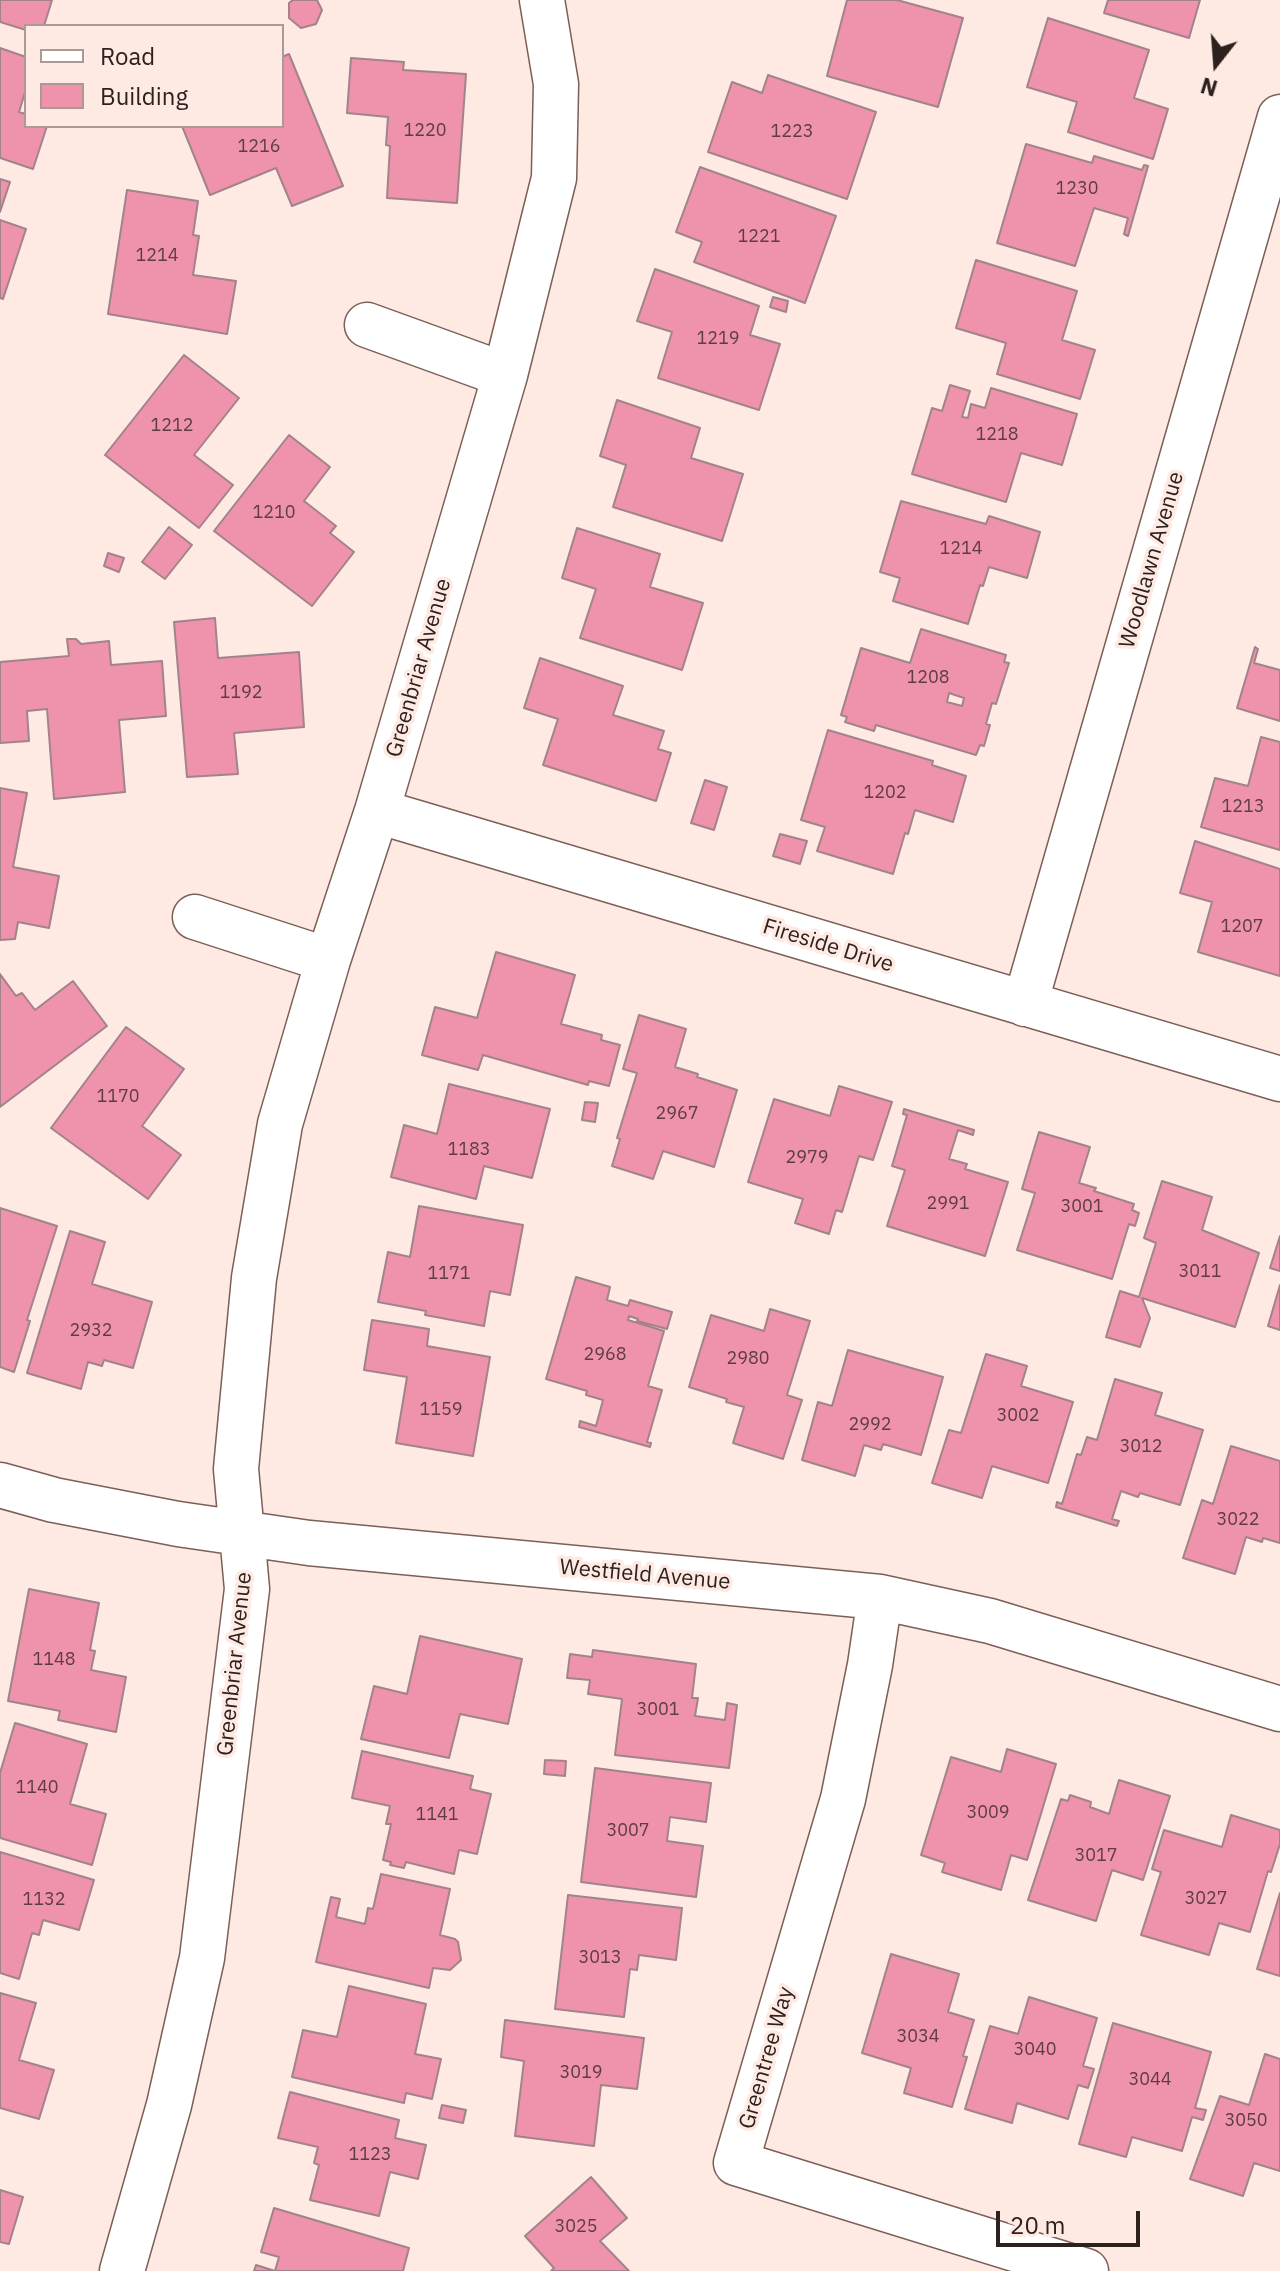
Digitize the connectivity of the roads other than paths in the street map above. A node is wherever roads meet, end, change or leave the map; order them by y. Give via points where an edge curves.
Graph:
1 (542, 0) edge
2 (1280, 117) edge
3 (367, 325) dead end
4 (505, 375) junction
5 (377, 811) junction
6 (195, 917) dead end
7 (328, 960) junction
8 (1025, 1004) junction
9 (1280, 1079) edge
10 (0, 1485) edge
11 (243, 1533) junction
12 (880, 1597) junction
13 (1280, 1709) edge
14 (122, 2271) edge
15 (1086, 2271) edge

1 - 4 street, Greenbriar Avenue via 556,84 554,178
2 - 8 street, Woodlawn Avenue
3 - 4 street
4 - 5 street, Greenbriar Avenue
5 - 7 street, Greenbriar Avenue
5 - 8 street, Fireside Drive
6 - 7 street
7 - 11 street, Greenbriar Avenue via 280,1124 254,1278 236,1469
8 - 9 street, Fireside Drive
10 - 11 street, Westfield Avenue via 54,1500
11 - 12 street, Westfield Avenue
11 - 14 street, Greenbriar Avenue via 247,1589 202,1958 169,2105
12 - 13 street, Westfield Avenue via 990,1621
12 - 15 street, Greentree Way via 843,1799 736,2163

